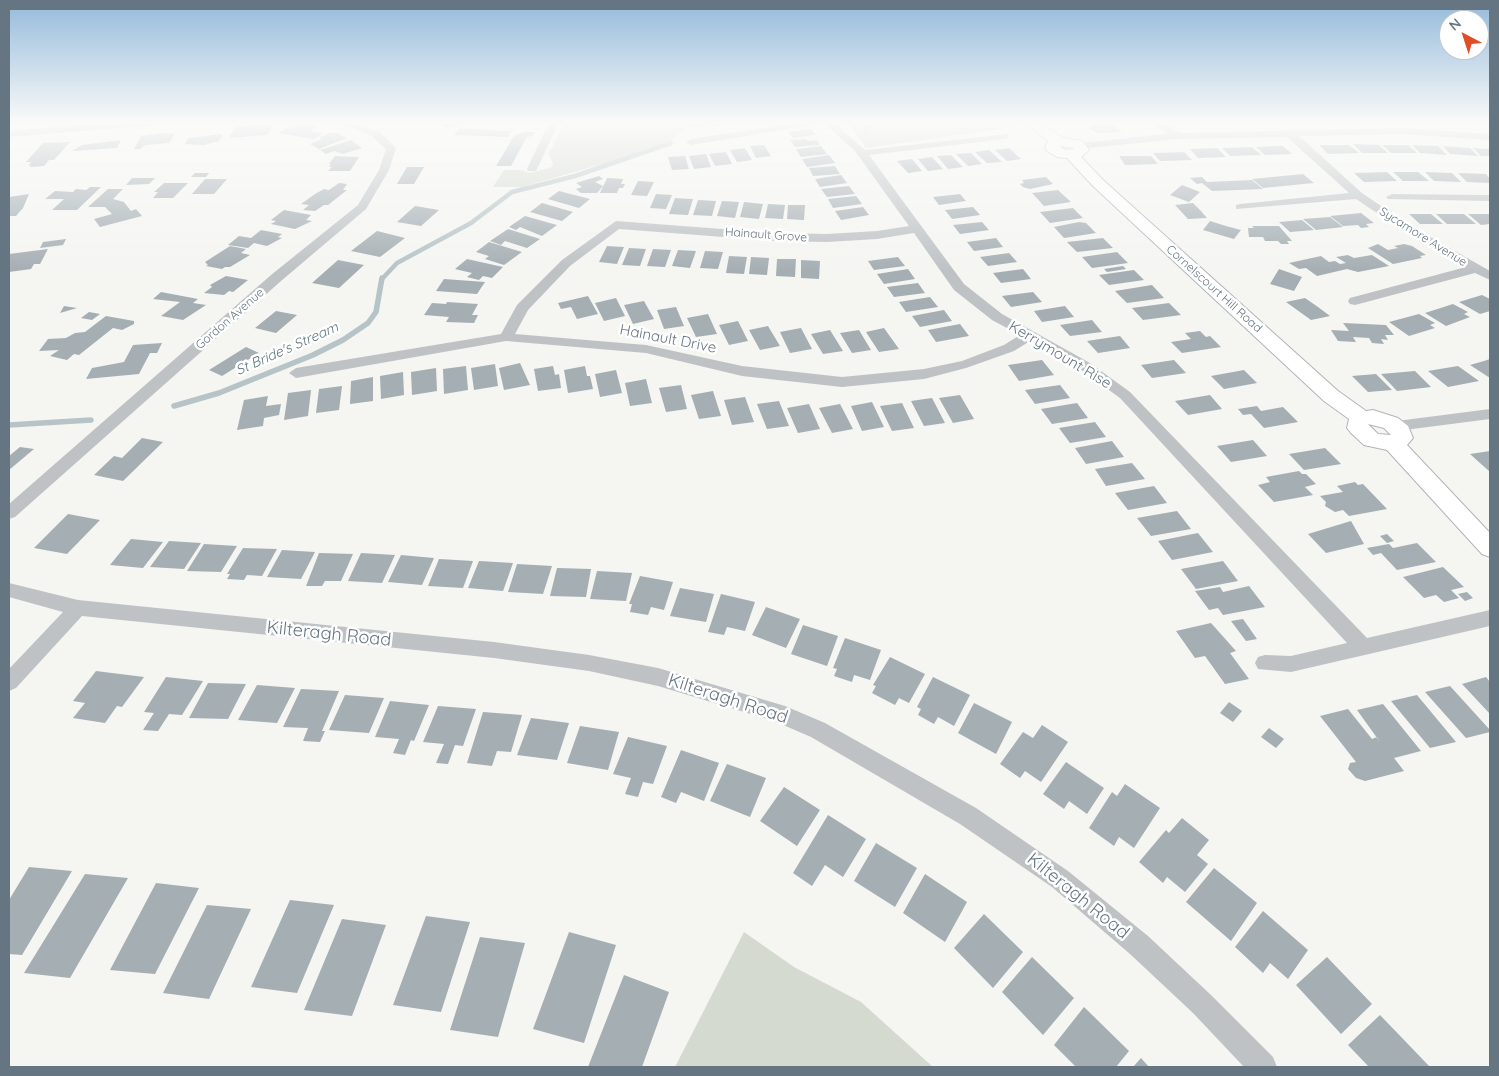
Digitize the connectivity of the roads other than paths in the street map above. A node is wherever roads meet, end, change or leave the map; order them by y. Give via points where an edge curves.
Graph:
1 (383, 172) edge
2 (875, 172) edge
3 (1091, 172) edge
4 (1333, 172) edge
5 (1358, 195) junction
6 (1392, 197) dead end
7 (1490, 198) edge
8 (1240, 207) dead end
9 (915, 229) junction
10 (1475, 269) junction
11 (1490, 276) edge
12 (1355, 301) dead end
13 (506, 336) junction
14 (1028, 336) junction
15 (296, 373) dead end
16 (1490, 414) edge
17 (1396, 435) junction
18 (9, 513) edge
19 (1490, 548) edge
20 (9, 590) edge
21 (78, 608) junction
22 (1490, 618) edge
23 (1364, 648) junction
24 (1265, 663) dead end
25 (9, 682) edge
26 (1263, 1067) edge

1 - 18 street, Gordon Avenue via 362,206
2 - 9 street, Kerrymount Rise
3 - 17 main road, Cornelscourt Hill Road via 1098,183 1331,396 1362,418 1357,426 1366,436 1379,442
4 - 5 street, Sycamore Avenue
5 - 8 street
5 - 10 street, Sycamore Avenue
6 - 7 street
9 - 13 street, Hainault Grove via 827,238 616,225 566,263 522,308
9 - 14 street, Kerrymount Rise via 959,287 981,306
10 - 11 street, Sycamore Avenue
10 - 12 street
13 - 14 street, Hainault Drive via 646,349 742,371 842,382 924,374 966,364 1009,348
13 - 15 street, Hainault Drive
14 - 23 street, Kerrymount Rise via 1085,366 1125,395
16 - 17 street
17 - 19 main road
20 - 21 street, Kilteragh Road
21 - 25 street
21 - 26 street, Kilteragh Road via 494,650 589,663 658,677 778,713 818,730 968,816 1060,879 1202,1004
22 - 23 street
23 - 24 street via 1291,664

